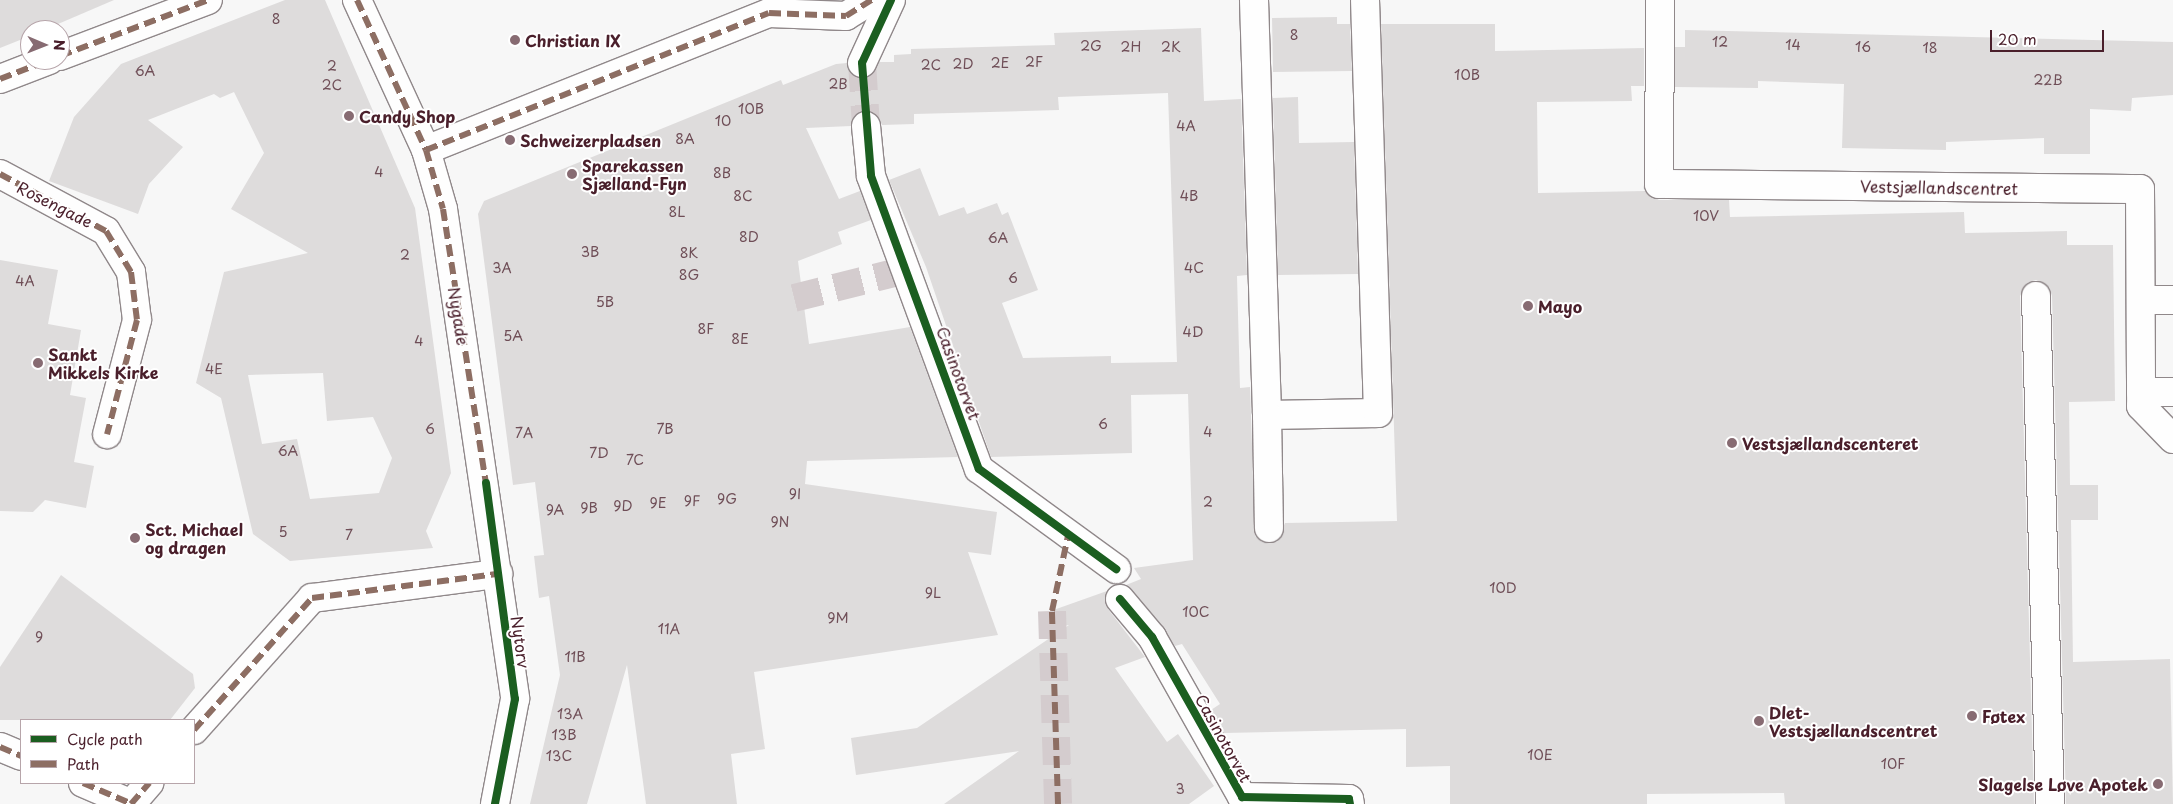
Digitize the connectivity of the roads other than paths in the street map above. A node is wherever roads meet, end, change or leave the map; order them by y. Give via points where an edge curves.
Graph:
1 (208, 0) edge
2 (357, 0) edge
3 (872, 0) edge
4 (890, 0) edge
5 (1254, 0) edge
6 (1365, 0) edge
7 (1660, 0) edge
8 (70, 52) edge
9 (862, 63) tunnel mouth
10 (22, 70) edge
11 (0, 78) edge
12 (866, 126) tunnel mouth
13 (426, 150) junction
14 (0, 174) edge
15 (2036, 296) dead end
16 (2142, 300) junction
17 (2173, 300) edge
18 (2141, 392) junction
19 (2173, 392) edge
20 (1267, 415) junction
21 (107, 434) dead end
22 (2173, 439) edge
23 (486, 483) joint
24 (1269, 528) dead end
25 (1116, 568) dead end
26 (498, 574) junction
27 (1120, 599) dead end
28 (195, 729) edge
29 (0, 747) edge
30 (20, 756) edge
31 (85, 784) edge
32 (148, 784) edge
33 (1243, 801) edge
34 (132, 804) edge
35 (496, 804) edge
36 (1350, 804) edge
37 (2050, 804) edge

1 - 8 street
2 - 13 street
3 - 13 street via 846,16 769,13
4 - 9 street
5 - 20 street
6 - 20 street via 1378,413
7 - 16 street, Vestsjællandscentret via 1659,184 2140,189
10 - 11 street
12 - 25 street, Casinotorvet via 871,176 980,469 1103,564
13 - 23 street, Nygade via 443,209
14 - 21 street, Rosengade via 106,231 130,272 137,320
15 - 37 street
16 - 17 street
16 - 18 street, Vestsjællandscentret
18 - 19 street
18 - 22 street, Vestsjællandscentret via 2141,406
20 - 24 street
23 - 26 street, Nytorv
26 - 28 street via 312,598
26 - 35 street, Nytorv via 515,699
27 - 33 street, Casinotorvet via 1152,637
29 - 30 street
31 - 34 street
32 - 34 street
33 - 36 street, Casinotorvet via 1349,799

